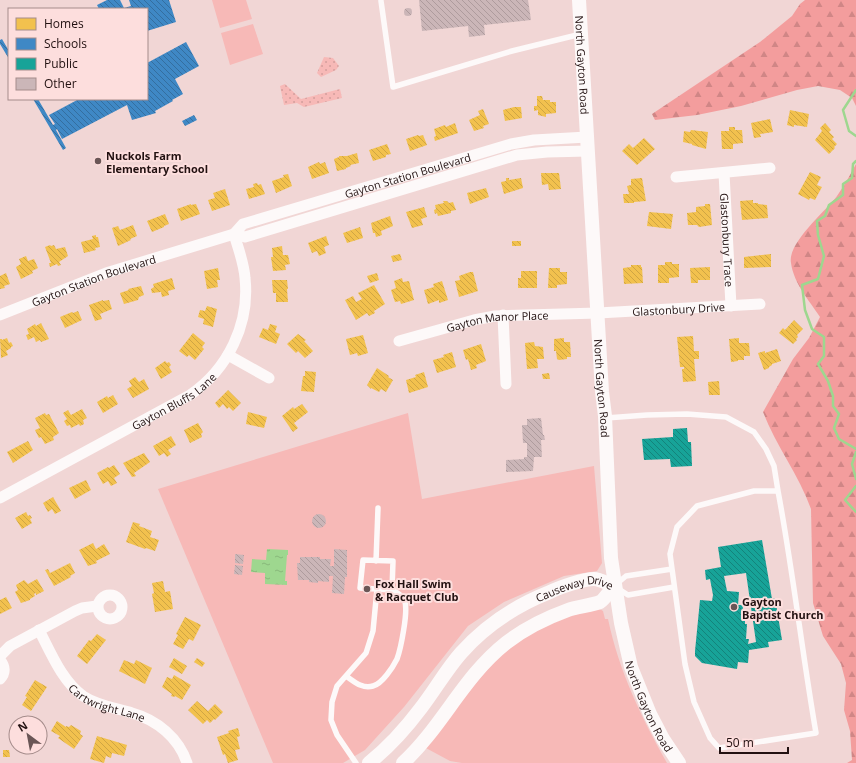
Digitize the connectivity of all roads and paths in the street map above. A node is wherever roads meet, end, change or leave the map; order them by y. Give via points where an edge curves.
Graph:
1 (579, 0) edge
2 (381, 1) dead end
3 (581, 34) junction
4 (588, 144) junction
5 (770, 168) dead end
6 (724, 173) junction
7 (676, 178) dead end
8 (234, 234) junction
9 (760, 304) dead end
10 (731, 306) junction
11 (598, 313) junction
12 (0, 315) edge
13 (503, 315) junction
14 (399, 341) dead end
15 (228, 355) junction
16 (269, 378) dead end
17 (506, 384) dead end
18 (605, 418) junction
19 (778, 491) junction
20 (0, 498) edge
21 (378, 508) dead end
22 (376, 561) junction
23 (672, 569) junction
24 (614, 586) junction
25 (674, 586) junction
26 (377, 589) junction
27 (392, 590) junction
28 (97, 606) dead end
29 (39, 630) junction
30 (0, 656) edge
31 (0, 660) edge
32 (346, 676) junction
33 (0, 679) edge
34 (187, 763) edge
35 (356, 763) edge
36 (369, 763) edge
37 (403, 763) edge
38 (679, 763) edge

1 - 3 street, North Gayton Road
2 - 3 lane via 393,87 512,51
3 - 4 street, North Gayton Road
4 - 8 street, Gayton Station Boulevard via 517,155 245,237
4 - 11 street, North Gayton Road
5 - 6 street
6 - 7 street
6 - 10 street, Glastonbury Trace
8 - 12 street, Gayton Station Boulevard via 106,273
8 - 15 street, Gayton Bluffs Lane via 244,273 246,300 242,322
9 - 10 street, Glastonbury Drive
10 - 11 street, Glastonbury Drive
11 - 13 street, Gayton Manor Place
11 - 18 street, North Gayton Road
13 - 14 street, Gayton Manor Place via 474,320
13 - 17 street
15 - 16 street
15 - 20 street, Gayton Bluffs Lane via 209,380 190,395
18 - 19 lane via 647,414 726,417 754,432 774,466
18 - 24 street, North Gayton Road
19 - 23 lane via 754,491 697,506 677,527 670,554
19 - 25 lane via 816,733 719,748 710,738 694,702 685,664
21 - 22 lane
22 - 26 lane via 363,560 360,588
22 - 27 lane via 393,561
23 - 24 lane via 626,576
23 - 25 lane
24 - 25 lane via 628,595
24 - 36 street, Causeway Drive via 594,579 577,583 537,597 494,622 461,653 395,740
24 - 37 street, Causeway Drive via 601,601 550,617 506,643 474,674 437,726
24 - 38 street, North Gayton Road via 631,667 650,714
26 - 27 lane
26 - 32 lane via 373,631 366,653
27 - 32 lane via 402,596 405,602 402,641 396,659 386,676 375,686 363,687
28 - 29 street via 74,611
29 - 30 street via 10,646
29 - 34 street, Cartwright Lane via 68,682 76,690 88,699 141,716 161,727 176,742
31 - 33 street via 4,665 4,673
32 - 35 lane via 337,686 332,702 332,720 337,735

